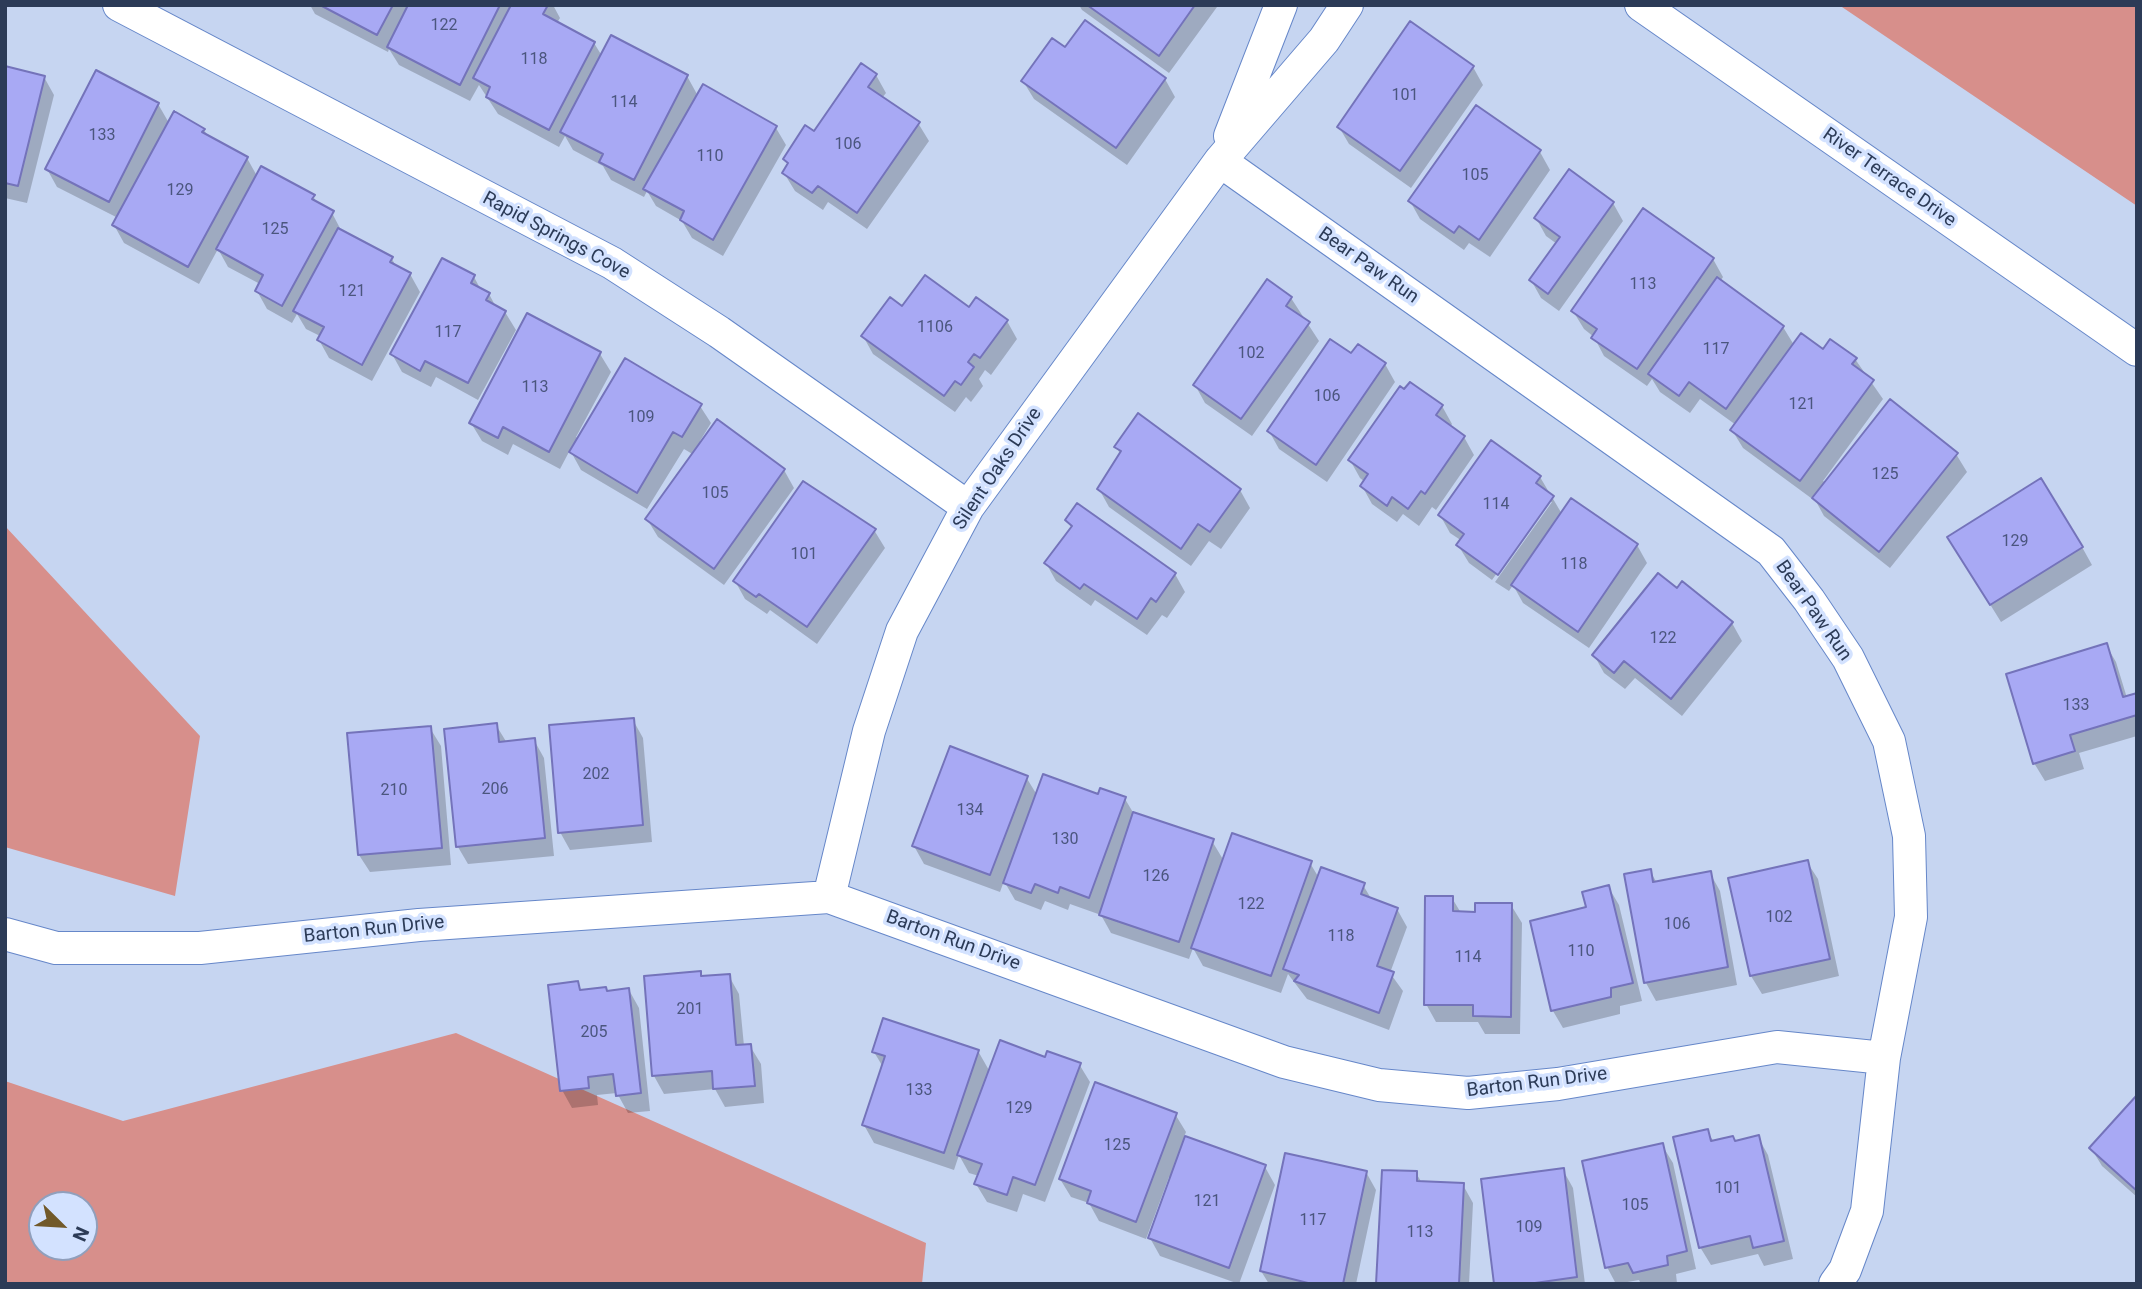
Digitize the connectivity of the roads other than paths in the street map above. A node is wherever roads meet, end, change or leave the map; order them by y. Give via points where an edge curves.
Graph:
1 (119, 5) edge
2 (1281, 5) edge
3 (1347, 5) edge
4 (1641, 5) edge
5 (1220, 161) junction
6 (2137, 350) edge
7 (968, 507) junction
8 (829, 897) junction
9 (5, 934) edge
10 (1884, 1058) junction
11 (1835, 1284) edge

1 - 7 street, Rapid Springs Cove via 612,263 719,332
2 - 5 street, Silent Oaks Drive
3 - 5 street, Silent Oaks Drive via 1324,40
4 - 6 street, River Terrace Drive
5 - 7 street, Silent Oaks Drive
5 - 10 street, Bear Paw Run via 1771,551 1809,600 1848,659 1889,741 1909,836 1910,917
7 - 8 street, Silent Oaks Drive via 902,631 869,730
8 - 9 street, Barton Run Drive via 419,925 200,948 55,948
8 - 10 street, Barton Run Drive via 1284,1062 1379,1084 1468,1093 1558,1084 1777,1047
10 - 11 street, Bear Paw Run via 1867,1211 1845,1270

